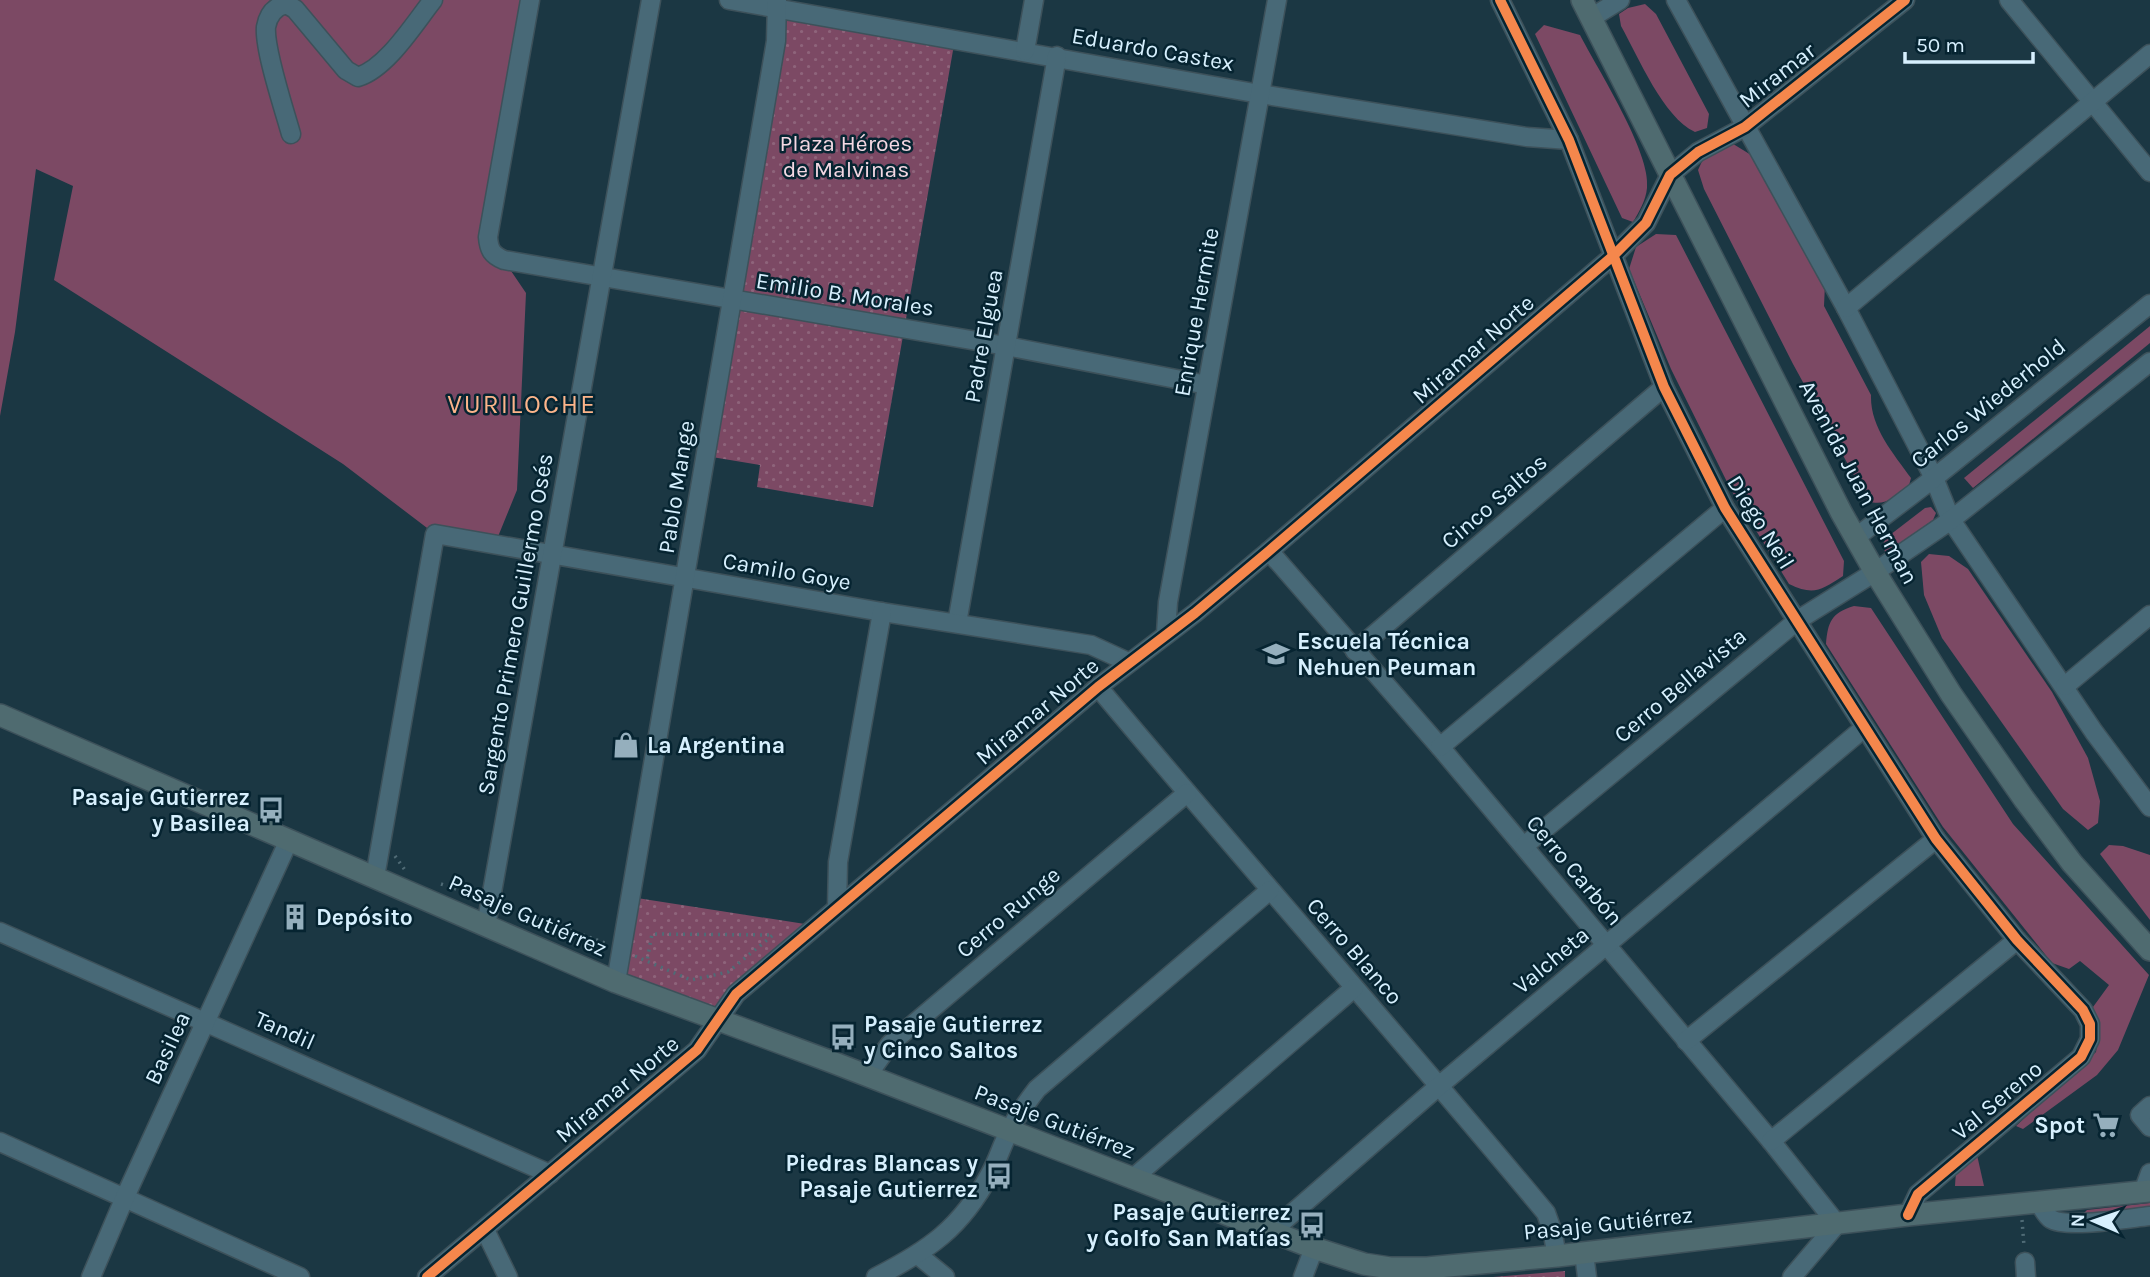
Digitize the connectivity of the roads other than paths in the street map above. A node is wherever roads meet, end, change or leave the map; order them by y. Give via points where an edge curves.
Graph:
1 (433, 0) edge
2 (530, 0) edge
3 (651, 0) edge
4 (729, 0) edge
5 (1034, 0) edge
6 (1277, 0) edge
7 (1500, 0) edge
8 (1620, 0) edge
9 (1676, 0) edge
10 (1905, 0) edge
11 (2009, 0) edge
12 (777, 4) edge
13 (1586, 9) edge
14 (1026, 51) junction
15 (2150, 54) edge
16 (1057, 56) junction
17 (1260, 94) junction
18 (2093, 102) junction
19 (1745, 127) junction
20 (290, 134) dead end
21 (1569, 140) junction
22 (2150, 172) edge
23 (1670, 175) junction
24 (1613, 257) junction
25 (602, 277) junction
26 (732, 299) junction
27 (2150, 304) edge
28 (1846, 308) junction
29 (1006, 346) junction
30 (2150, 362) edge
31 (1207, 385) junction
32 (1664, 387) junction
33 (1934, 478) junction
34 (1725, 508) junction
35 (1951, 520) junction
36 (1855, 538) junction
37 (1269, 551) junction
38 (552, 554) junction
39 (1875, 572) junction
40 (685, 578) junction
41 (882, 612) junction
42 (2150, 615) edge
43 (1798, 620) junction
44 (957, 623) junction
45 (1166, 634) junction
46 (1355, 651) junction
47 (1128, 662) junction
48 (2065, 686) junction
49 (1098, 687) junction
50 (0, 715) edge
51 (1864, 728) junction
52 (1440, 747) junction
53 (1186, 793) junction
54 (2150, 807) edge
55 (1936, 839) junction
56 (289, 840) junction
57 (1524, 846) junction
58 (375, 877) junction
59 (1270, 890) junction
60 (837, 908) junction
61 (486, 926) junction
62 (0, 932) edge
63 (2017, 940) junction
64 (1606, 946) junction
65 (2150, 950) edge
66 (616, 982) junction
67 (1354, 988) junction
68 (2082, 1010) joint
69 (719, 1019) junction
70 (206, 1022) junction
71 (1686, 1041) junction
72 (867, 1076) junction
73 (1440, 1085) junction
74 (2150, 1107) edge
75 (2150, 1127) edge
76 (1009, 1131) junction
77 (0, 1142) edge
78 (1771, 1142) junction
79 (550, 1174) junction
80 (1132, 1179) junction
81 (2148, 1185) edge
82 (125, 1197) junction
83 (2029, 1204) junction
84 (1908, 1215) junction
85 (2150, 1216) edge
86 (1837, 1224) junction
87 (485, 1230) junction
88 (1272, 1231) junction
89 (1314, 1248) junction
90 (1584, 1253) junction
91 (918, 1255) junction
92 (1556, 1256) junction
93 (1454, 1271) edge
94 (91, 1277) edge
95 (300, 1277) edge
96 (427, 1277) edge
97 (508, 1277) edge
98 (876, 1277) edge
99 (945, 1277) edge
100 (1303, 1277) edge
101 (1587, 1277) edge
102 (1791, 1277) edge

1 - 20 street via 392,52 368,74 358,76 346,70 295,9 277,6 270,15 266,38
2 - 25 street, Emilio B. Morales via 489,247 504,260
3 - 25 street, Sargento Primero Guillermo Osés
4 - 12 street, Eduardo Castex
5 - 14 street
6 - 17 street, Enrique Hermite
7 - 21 street, Diego Neil
8 - 13 street
9 - 19 street
10 - 19 street, Miramar
11 - 18 street
12 - 14 street, Eduardo Castex
12 - 26 street, Pablo Mange via 776,41
13 - 23 main road, Avenida Juan Herman
14 - 16 street, Eduardo Castex
15 - 18 street
16 - 17 street, Eduardo Castex
16 - 29 street, Padre Elguea
17 - 21 street, Eduardo Castex
17 - 31 street, Enrique Hermite
18 - 22 street
18 - 28 street
19 - 23 street, Miramar via 1698,152
19 - 28 street
21 - 24 street, Diego Neil
23 - 24 street, Miramar Norte via 1646,223
23 - 36 main road, Avenida Juan Herman
24 - 32 street, Diego Neil
24 - 37 street, Miramar Norte
25 - 26 street, Emilio B. Morales
25 - 38 street, Sargento Primero Guillermo Osés
26 - 29 street, Emilio B. Morales
26 - 40 street, Pablo Mange
27 - 33 street, Carlos Wiederhold
28 - 33 street
29 - 31 street, Emilio B. Morales
29 - 44 street, Padre Elguea
30 - 35 street
31 - 45 street, Enrique Hermite
32 - 34 street, Diego Neil
32 - 46 street, Cinco Saltos
33 - 35 street
33 - 36 street, Carlos Wiederhold
34 - 43 street, Diego Neil
34 - 52 street
35 - 39 street
35 - 48 street
36 - 39 main road, Avenida Juan Herman
37 - 45 street, Miramar Norte
37 - 46 street, Cerro Carbón
38 - 40 street, Camilo Goye
38 - 58 street, Camilo Goye via 435,534
38 - 61 street, Sargento Primero Guillermo Osés
39 - 43 street, Cerro Bellavista
39 - 65 main road, Avenida Juan Herman via 2024,799 2072,863
40 - 41 street, Camilo Goye
40 - 66 street, Pablo Mange
41 - 44 street, Camilo Goye
41 - 60 street via 838,862
42 - 48 street
43 - 51 street, Diego Neil
43 - 57 street, Cerro Bellavista
44 - 47 street, Camilo Goye via 1091,645
45 - 47 street, Miramar Norte
46 - 52 street, Cerro Carbón
47 - 49 street, Miramar Norte
48 - 54 street
49 - 53 street, Cerro Blanco
49 - 60 street, Miramar Norte
50 - 56 main road, Pasaje Gutiérrez
51 - 55 street, Diego Neil
51 - 64 street, Valcheta
52 - 57 street, Cerro Carbón
53 - 59 street, Cerro Blanco
53 - 72 street, Cerro Runge via 890,1044
55 - 63 street, Diego Neil
55 - 71 street
56 - 58 main road, Pasaje Gutiérrez
56 - 70 street, Basilea
57 - 64 street, Cerro Carbón
58 - 61 main road, Pasaje Gutiérrez
59 - 67 street, Cerro Blanco
59 - 76 street via 1037,1089
60 - 69 street, Miramar Norte via 736,994
61 - 66 main road, Pasaje Gutiérrez
62 - 70 street, Tandil
63 - 68 street, Diego Neil
63 - 78 street
64 - 71 street, Cerro Carbón
64 - 73 street, Valcheta
66 - 69 main road, Pasaje Gutiérrez
67 - 73 street, Cerro Blanco
67 - 80 street
68 - 84 street, Val Sereno via 2090,1024 2090,1039 2081,1057 1918,1194
69 - 72 main road, Pasaje Gutiérrez
69 - 79 street, Miramar Norte via 697,1050
70 - 79 street, Tandil
70 - 82 street, Basilea
71 - 78 street, Cerro Carbón
72 - 76 main road, Pasaje Gutiérrez
73 - 88 street, Valcheta
73 - 92 street, Cerro Blanco via 1546,1213
74 - 75 street via 2140,1115
76 - 80 main road, Pasaje Gutiérrez
76 - 91 street via 970,1208
77 - 82 street
78 - 86 street, Cerro Carbón
79 - 87 street, Miramar Norte
80 - 88 main road, Pasaje Gutiérrez
81 - 83 main road, Pasaje Gutiérrez
82 - 94 street, Basilea
82 - 95 street
83 - 84 main road, Pasaje Gutiérrez
83 - 85 street via 2050,1219 2073,1224
84 - 86 main road, Pasaje Gutiérrez
86 - 90 main road, Pasaje Gutiérrez
86 - 102 street
87 - 96 street, Miramar Norte
87 - 97 street
88 - 89 main road, Pasaje Gutiérrez
89 - 93 main road, Pasaje Gutiérrez via 1364,1264
89 - 100 street
90 - 92 main road, Pasaje Gutiérrez
90 - 101 street
91 - 98 street
91 - 99 street
92 - 93 main road, Pasaje Gutiérrez

